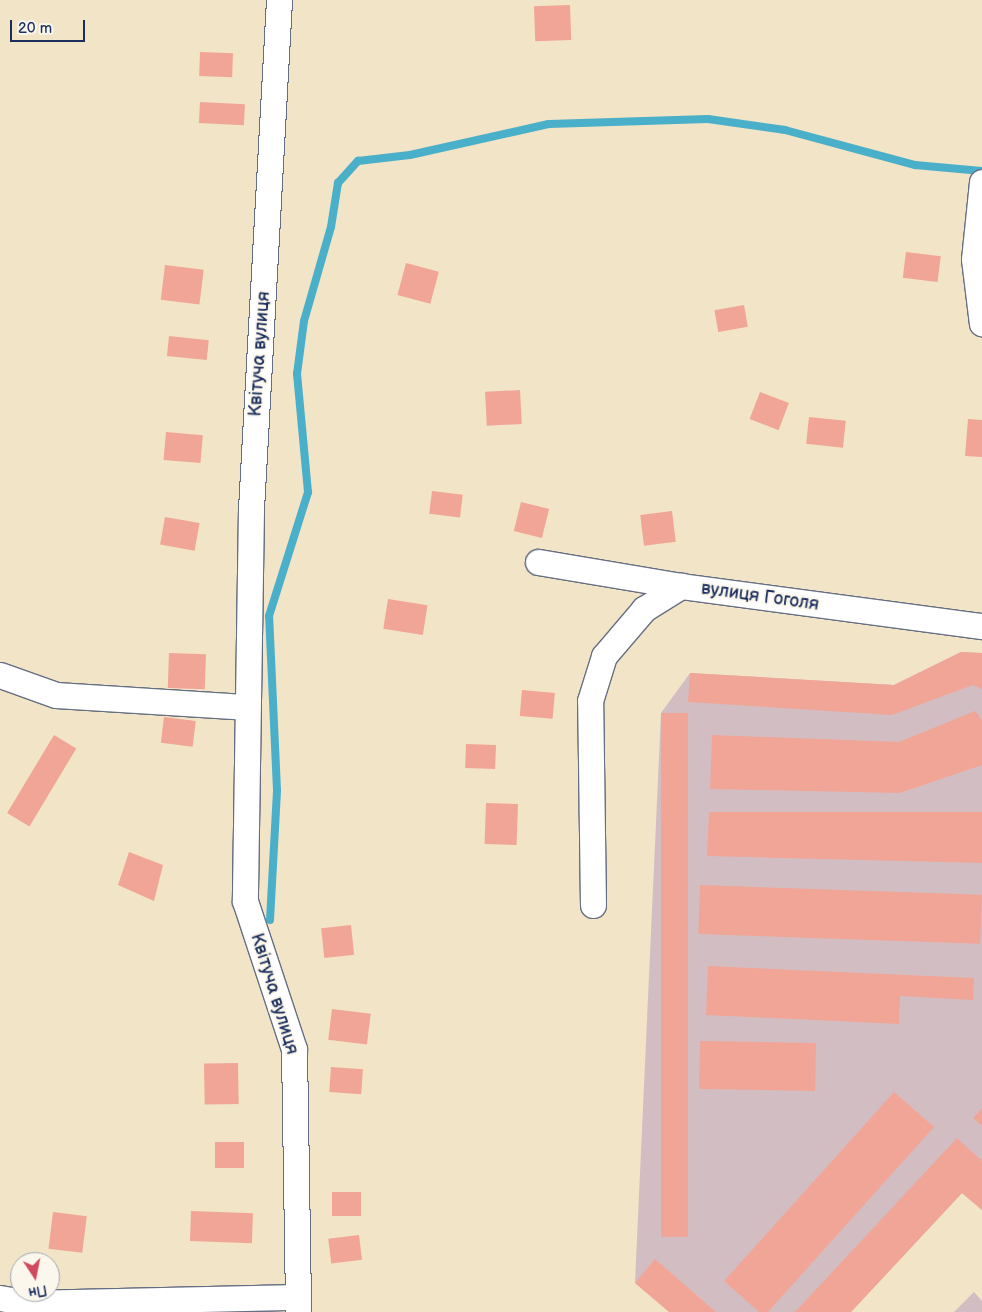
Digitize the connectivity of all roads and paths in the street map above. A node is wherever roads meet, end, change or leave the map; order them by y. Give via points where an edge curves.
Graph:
1 (279, 0) edge
2 (982, 182) edge
3 (982, 324) edge
4 (538, 562) dead end
5 (681, 586) junction
6 (982, 626) edge
7 (0, 675) edge
8 (245, 707) junction
9 (593, 905) dead end
10 (0, 1298) edge
11 (298, 1305) edge

1 - 8 street, Квітуча вулиця via 250,509
2 - 3 street via 974,259
4 - 5 street, вулиця Гоголя
5 - 6 street, вулиця Гоголя
5 - 9 street via 644,609 604,656 590,701
7 - 8 street via 56,695
8 - 11 street, Квітуча вулиця via 245,901 294,1049
10 - 11 street via 28,1303

